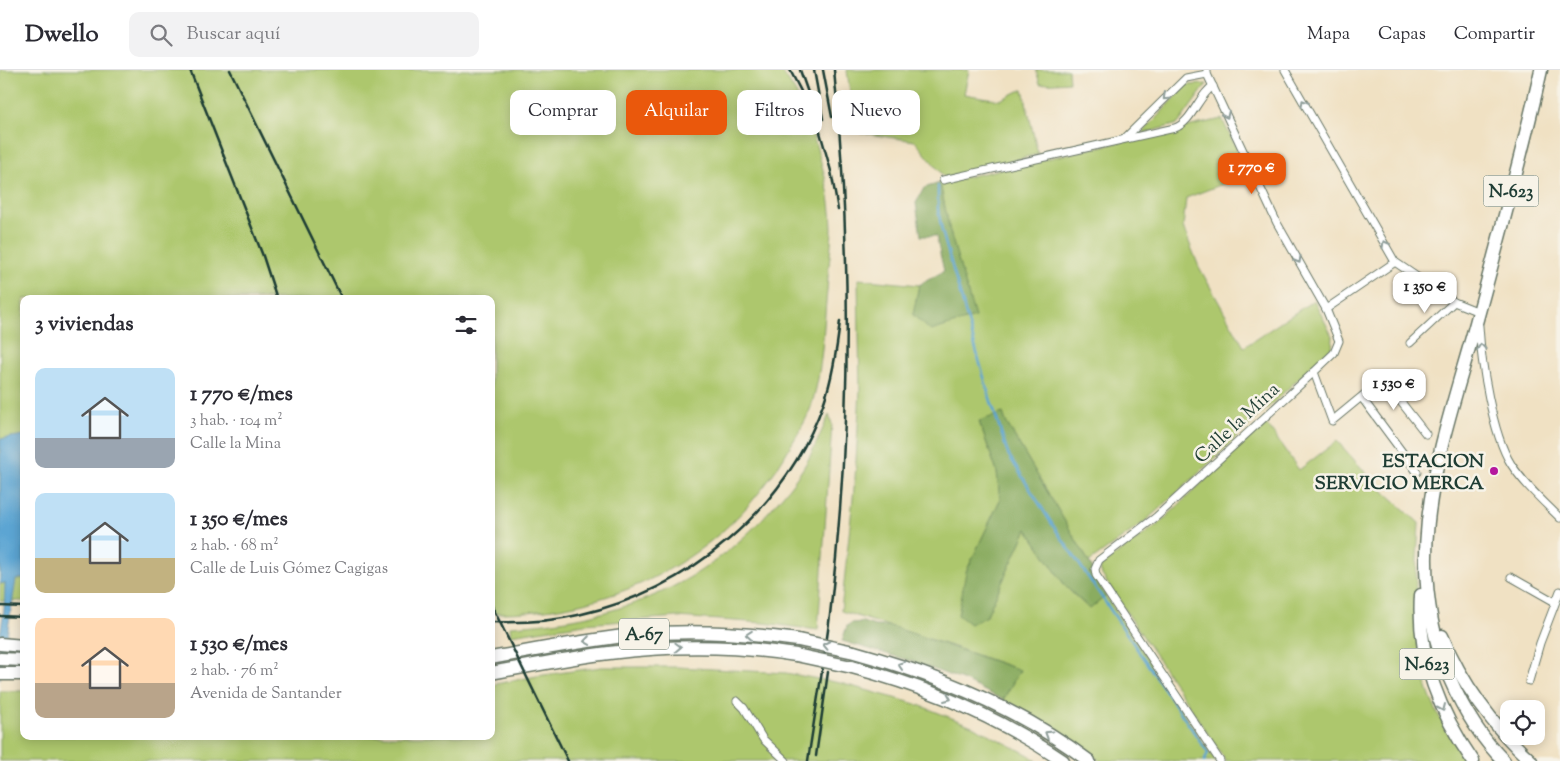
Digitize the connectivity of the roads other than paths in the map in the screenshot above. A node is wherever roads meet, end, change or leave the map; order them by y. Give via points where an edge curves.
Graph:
1 (1285, 70) edge
2 (1541, 70) edge
3 (1207, 72) edge
4 (1213, 86) junction
5 (1125, 139) junction
6 (943, 180) dead end
7 (1395, 262) junction
8 (1454, 302) junction
9 (1326, 309) junction
10 (1479, 315) junction
11 (1410, 343) dead end
12 (1314, 372) junction
13 (1362, 398) junction
14 (1426, 434) dead end
15 (1417, 472) dead end
16 (1560, 518) edge
17 (1425, 557) junction
18 (1511, 577) dead end
19 (1426, 588) junction
20 (1560, 591) edge
21 (1555, 602) junction
22 (0, 644) edge
23 (20, 646) edge
24 (495, 657) edge
25 (0, 659) edge
26 (19, 660) edge
27 (495, 672) edge
28 (0, 674) edge
29 (20, 677) edge
30 (20, 677) edge
31 (0, 680) edge
32 (1529, 681) dead end
33 (737, 701) dead end
34 (1503, 760) edge
35 (786, 761) edge
36 (1063, 761) edge
37 (1088, 761) edge
38 (1220, 761) edge
39 (1473, 761) edge
40 (1531, 761) edge

7 -> 1 street
2 - 10 highway, N-623
3 - 4 street, Calle la Mina
3 -> 5 street via 1186,78
4 - 5 street via 1181,126
4 -> 9 street, Calle la Mina via 1277,223
5 - 6 street
7 - 8 street
7 - 9 street
8 - 10 street
8 - 11 street
9 - 12 street, Calle la Mina via 1339,341 1334,353
16 -> 10 street via 1510,462 1498,431 1485,375
10 - 17 highway, N-623 via 1436,474
12 - 13 street via 1332,421
12 - 38 street, Calle la Mina via 1156,517 1099,560 1095,568 1096,576
13 - 14 street via 1383,379
13 - 15 street
17 - 19 highway, N-623
17 -> 39 highway, N-623 via 1420,610 1426,658 1441,706
18 - 21 street
19 - 34 highway, N-623 via 1435,636 1452,683 1475,724
19 - 40 highway, N-623 via 1438,626 1458,669 1487,712
20 - 21 street
21 - 32 street
22 - 23 highway
37 -> 24 highway, A-67, bridge via 1035,726 981,697 912,669 798,640 725,633 644,634
25 - 26 highway
27 -> 36 highway, A-67, bridge via 649,649 730,648 796,655 852,667 948,698 1021,735
28 - 29 highway
30 - 31 highway
33 - 35 street via 763,739

